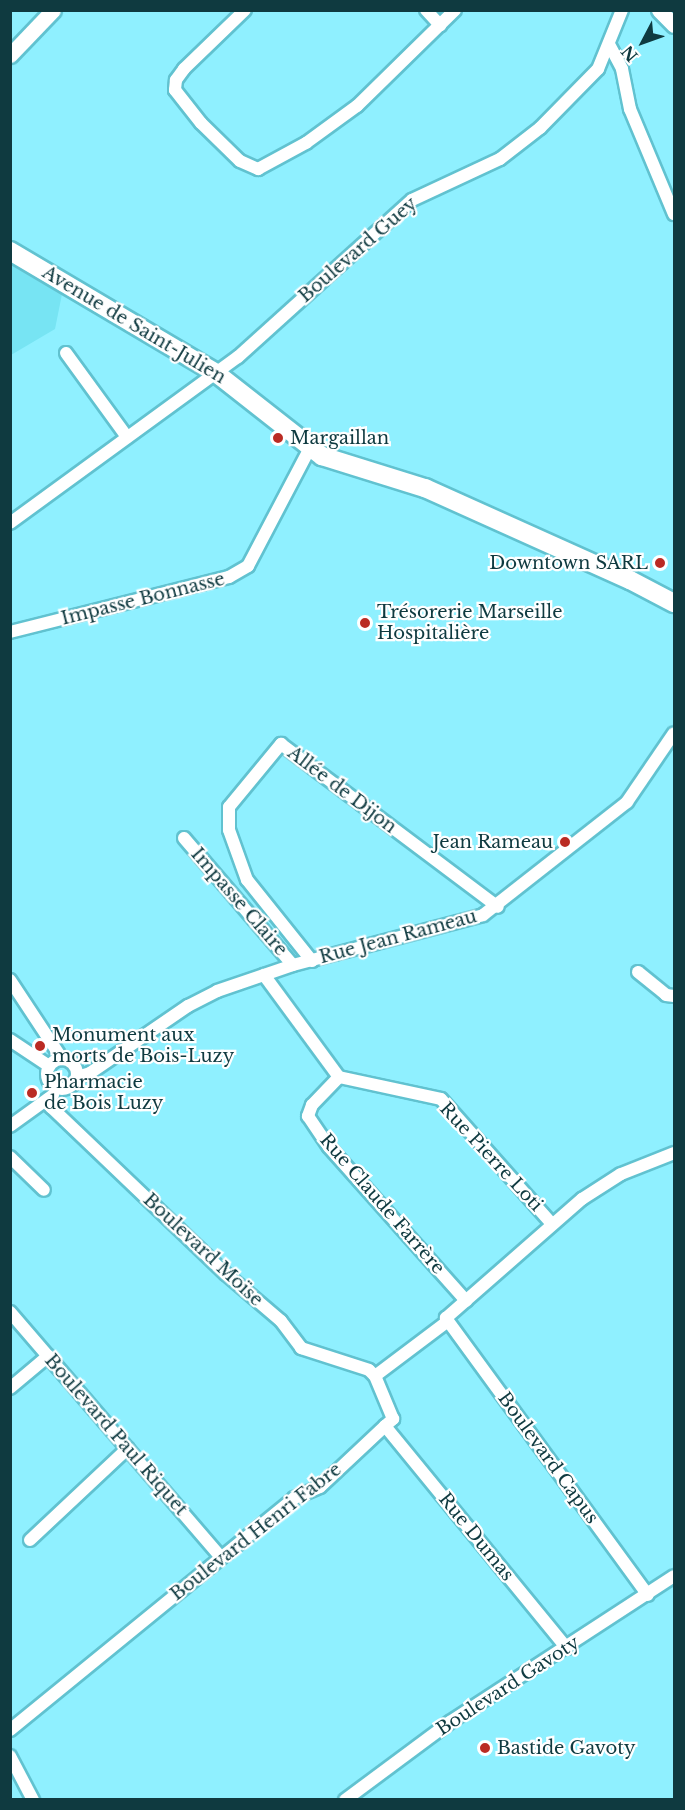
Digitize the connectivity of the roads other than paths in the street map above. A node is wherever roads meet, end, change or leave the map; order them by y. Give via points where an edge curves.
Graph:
1 (53, 10) edge
2 (245, 10) edge
3 (426, 10) edge
4 (622, 10) edge
5 (659, 10) edge
6 (446, 16) edge
7 (675, 25) edge
8 (610, 46) junction
9 (10, 54) edge
10 (675, 214) edge
11 (10, 251) edge
12 (66, 353) dead end
13 (216, 373) junction
14 (127, 437) junction
15 (310, 448) junction
16 (10, 523) edge
17 (675, 603) edge
18 (10, 632) edge
19 (675, 733) edge
20 (184, 838) dead end
21 (498, 907) junction
22 (312, 961) junction
23 (293, 965) junction
24 (638, 972) dead end
25 (264, 975) junction
26 (10, 980) edge
27 (675, 996) edge
28 (10, 1040) edge
29 (62, 1059) junction
30 (49, 1066) junction
31 (76, 1077) junction
32 (339, 1077) junction
33 (62, 1089) junction
34 (48, 1099) junction
35 (10, 1126) edge
36 (675, 1153) edge
37 (10, 1157) edge
38 (44, 1190) dead end
39 (552, 1224) junction
40 (466, 1301) junction
41 (10, 1312) edge
42 (448, 1321) junction
43 (48, 1356) junction
44 (375, 1376) junction
45 (10, 1389) edge
46 (385, 1426) junction
47 (128, 1448) junction
48 (30, 1540) dead end
49 (221, 1557) junction
50 (675, 1576) edge
51 (648, 1595) junction
52 (567, 1648) junction
53 (10, 1730) edge
54 (10, 1756) edge
55 (33, 1800) edge
56 (345, 1800) edge

1 - 9 street
2 - 6 street via 184,69 176,80 175,90 201,123 240,161 258,169 306,143 357,106
3 - 6 street
4 - 8 street, Boulevard Guey
5 - 7 street
8 - 10 street via 622,69 630,109
8 - 13 street, Boulevard Guey via 598,69 540,128 500,159 412,200
11 - 13 main road, Avenue de Saint-Julien
12 - 14 street
13 - 14 street, Boulevard Guey
13 - 15 main road, Avenue de Saint-Julien
14 - 16 street, Boulevard Guey
15 - 17 main road, Avenue de Saint-Julien via 322,456 425,488
15 - 18 street, Impasse Bonnasse via 248,566 229,578
19 - 21 street, Rue Jean Rameau via 627,802
20 - 23 street, Impasse Claire
21 - 22 street, Rue Jean Rameau via 447,926
21 - 22 street, Allée de Dijon via 281,744 229,807 229,830 247,880
22 - 23 street, Rue Jean Rameau
23 - 25 street, Rue Jean Rameau
24 - 27 street via 666,995
25 - 31 street, Rue Jean Rameau via 188,1006 122,1053
25 - 32 street
26 - 29 street
28 - 30 street
29 - 30 street
29 - 31 street via 74,1064
30 - 33 street via 49,1081
31 - 33 street
32 - 39 street, Rue Pierre Loti via 441,1100
32 - 40 street, Rue Claude Farrère via 312,1105 308,1116 329,1147
33 - 34 street
34 - 35 street
34 - 44 street, Boulevard Moïse via 51,1107 226,1274 281,1321 301,1348 369,1370
36 - 39 street via 621,1174
37 - 38 street
39 - 40 street
40 - 42 street via 446,1318
41 - 43 street, Boulevard Paul Riquet
42 - 44 street
42 - 51 street, Boulevard Capus
43 - 45 street
43 - 47 street, Boulevard Paul Riquet
44 - 46 street via 393,1419
46 - 49 street, Boulevard Henri Fabre via 320,1487 294,1498
46 - 52 street, Rue Dumas
47 - 48 street
47 - 49 street, Boulevard Paul Riquet
49 - 53 street, Boulevard Henri Fabre
50 - 51 street, Boulevard Gavoty
51 - 52 street, Boulevard Gavoty
52 - 56 street, Boulevard Gavoty via 450,1722
54 - 55 street

